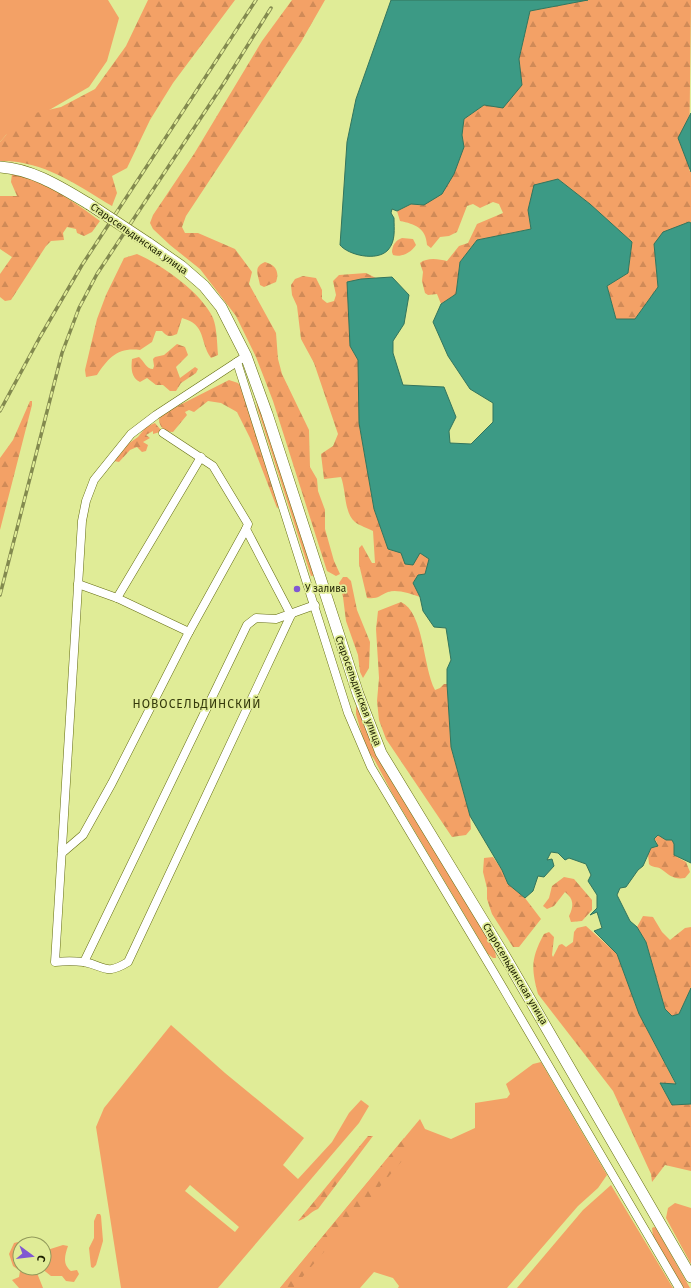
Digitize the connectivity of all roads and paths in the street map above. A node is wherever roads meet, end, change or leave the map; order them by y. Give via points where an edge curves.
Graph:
1 (0, 167) edge
2 (242, 359) junction
3 (163, 433) dead end
4 (201, 458) junction
5 (246, 529) junction
6 (78, 584) junction
7 (117, 598) junction
8 (315, 604) junction
9 (291, 615) junction
10 (189, 632) junction
11 (358, 694) junction
12 (344, 699) junction
13 (62, 853) junction
14 (84, 962) junction
15 (691, 1277) edge
16 (679, 1288) edge

1 - 2 main road, Старосельдинская улица, bridge via 35,174 60,187 181,266 204,286 221,307
2 - 6 street via 131,434 94,480 82,521
2 - 8 street
2 - 11 main road, Старосельдинская улица via 267,414
3 - 4 street
4 - 5 street via 213,466 248,524
4 - 7 street
5 - 9 street
5 - 10 street
6 - 7 street
6 - 13 street
7 - 10 street
8 - 9 street
8 - 12 street
9 - 14 street via 276,619 256,618 247,625
9 - 14 street via 128,962 118,968 106,970
10 - 13 street via 83,836
11 - 12 street
11 - 15 main road, Старосельдинская улица via 381,753 393,775 507,960
12 - 16 street via 371,767 494,971
13 - 14 street via 55,962

